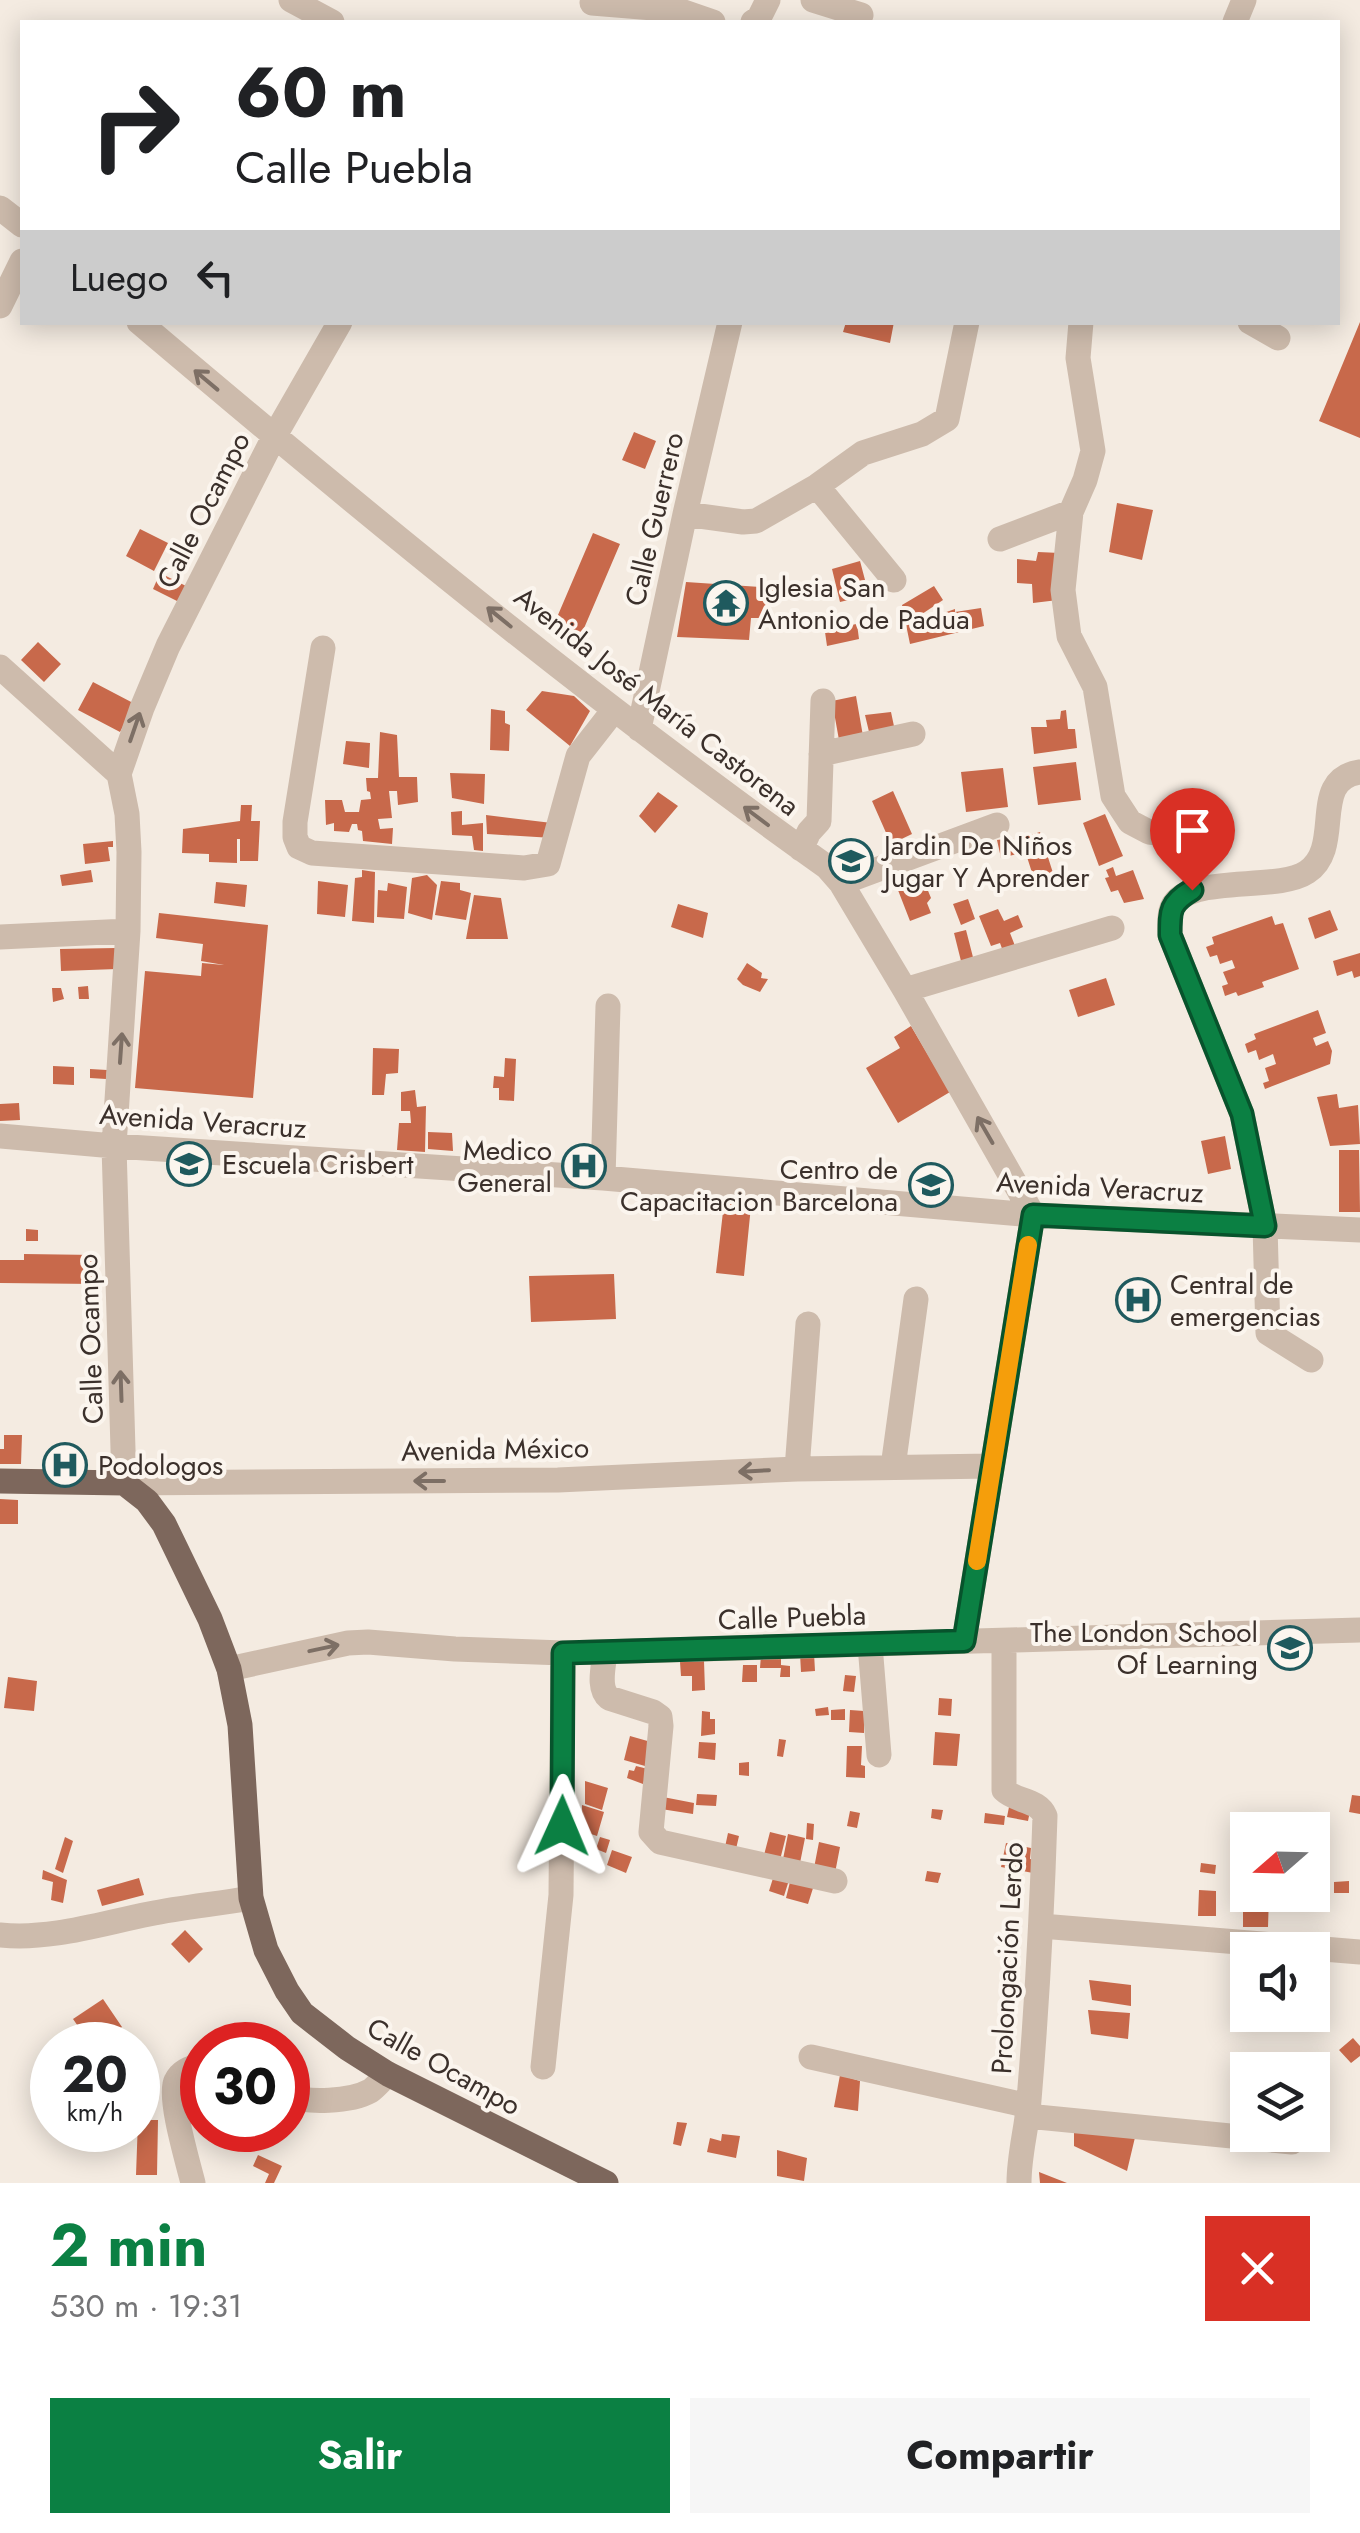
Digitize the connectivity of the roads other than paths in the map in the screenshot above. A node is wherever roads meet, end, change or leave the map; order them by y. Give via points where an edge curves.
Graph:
1 (292, 0) edge
2 (813, 0) edge
3 (590, 8) edge
4 (326, 13) edge
5 (861, 15) dead end
6 (707, 20) edge
7 (0, 208) edge
8 (20, 223) edge
9 (20, 266) edge
10 (0, 306) edge
11 (143, 325) edge
12 (338, 325) edge
13 (729, 325) edge
14 (966, 325) edge
15 (1081, 325) edge
16 (1255, 325) edge
17 (1278, 338) dead end
18 (274, 436) junction
19 (817, 486) junction
20 (1070, 512) junction
21 (685, 514) junction
22 (1000, 540) dead end
23 (894, 580) dead end
24 (323, 648) dead end
25 (0, 667) edge
26 (823, 701) dead end
27 (614, 710) junction
28 (639, 729) junction
29 (913, 734) dead end
30 (821, 754) junction
31 (1360, 772) edge
32 (120, 774) junction
33 (997, 825) dead end
34 (1214, 835) dead end
35 (801, 849) junction
36 (841, 883) junction
37 (1112, 928) dead end
38 (128, 931) junction
39 (0, 937) edge
40 (905, 990) junction
41 (608, 1006) dead end
42 (0, 1136) edge
43 (114, 1146) junction
44 (603, 1178) junction
45 (1033, 1215) junction
46 (1265, 1226) junction
47 (1360, 1230) edge
48 (916, 1299) dead end
49 (808, 1324) dead end
50 (1311, 1360) dead end
51 (893, 1466) junction
52 (992, 1466) junction
53 (798, 1469) junction
54 (0, 1481) edge
55 (124, 1483) junction
56 (1360, 1630) edge
57 (1004, 1640) junction
58 (964, 1641) junction
59 (870, 1645) junction
60 (605, 1652) junction
61 (563, 1653) junction
62 (229, 1669) junction
63 (879, 1755) dead end
64 (835, 1881) dead end
65 (251, 1898) junction
66 (1041, 1926) junction
67 (0, 1936) edge
68 (1360, 1952) edge
69 (811, 2057) dead end
70 (544, 2067) dead end
71 (388, 2074) junction
72 (180, 2076) edge
73 (310, 2099) edge
74 (1028, 2111) junction
75 (180, 2129) edge
76 (1230, 2135) edge
77 (185, 2152) edge
78 (192, 2183) edge
79 (606, 2183) edge
80 (1019, 2183) edge

1 - 4 street
2 - 5 street
3 - 6 street via 678,10
7 - 8 street
9 - 10 street
18 -> 11 street, Avenida José María Castorena
12 - 18 street, Calle Ocampo
13 - 21 street, Calle Guerrero
14 - 19 street via 947,419 863,453
15 - 20 street via 1078,358 1093,451
16 - 17 street
27 -> 18 street, Avenida José María Castorena
32 -> 18 street, Calle Ocampo via 168,646
19 - 21 street via 756,521
19 - 23 street
20 - 22 street
20 - 34 street via 1063,590 1070,636 1095,687 1113,796 1130,822 1149,832
21 - 28 street, Calle Guerrero
24 - 27 street via 295,822 298,848 312,853 524,868 548,864 578,756
25 - 32 street
26 - 30 street
27 - 28 street, Avenida José María Castorena
35 -> 28 street, Avenida José María Castorena
29 - 30 street
30 - 35 street via 819,821
31 - 46 street via 1334,784 1322,854 1309,871 1292,879 1192,890 1170,913 1170,935 1242,1114
32 - 38 street, Calle Ocampo
33 - 36 street
35 - 36 street, Avenida José María Castorena
36 - 40 street, Avenida José María Castorena
37 - 40 street
38 - 39 street
43 -> 38 street, Calle Ocampo
45 -> 40 street, Avenida José María Castorena
41 - 44 street
42 - 43 street, Avenida Veracruz
43 - 44 street, Avenida Veracruz
55 -> 43 street, Calle Ocampo
44 - 45 street, Avenida Veracruz
45 - 46 street, Avenida Veracruz
45 - 52 street
46 - 47 street, Avenida Veracruz
46 - 50 street via 1268,1333
48 - 51 street
49 - 53 street
51 - 52 street, Avenida México
51 - 53 street, Avenida México
52 - 58 street
53 -> 55 street, Avenida México via 558,1480
54 - 55 main road, Avenida México
55 - 62 main road, Calle Ocampo via 164,1524
56 - 57 street, Calle Puebla
57 - 58 street, Calle Puebla
57 - 66 street, Prolongación Lerdo via 1002,1781 1010,1796 1043,1810
58 - 59 street, Calle Puebla
59 - 60 street, Calle Puebla
59 - 63 street
60 - 61 street, Calle Puebla
60 - 64 street via 604,1694 660,1717 651,1832 660,1842
62 -> 61 street, Calle Puebla via 368,1642
61 - 70 street via 561,1895
62 - 65 main road, Calle Ocampo via 240,1725
65 - 67 street via 27,1938
65 - 71 main road, Calle Ocampo via 266,1950 302,2014
66 - 68 street
66 - 74 street, Prolongación Lerdo
69 - 74 street
71 - 73 street via 369,2091
71 - 79 main road, Calle Ocampo
72 - 75 street via 174,2087
74 - 76 street
74 - 80 street, Prolongación Lerdo
77 - 78 street

